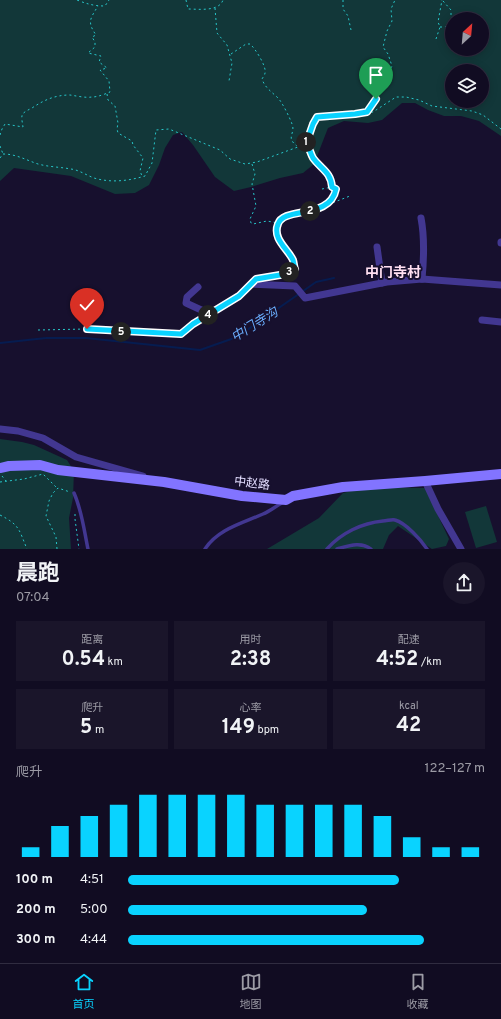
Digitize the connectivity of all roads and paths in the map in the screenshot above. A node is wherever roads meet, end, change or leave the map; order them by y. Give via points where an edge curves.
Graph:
1 (77, 0) edge
2 (109, 0) edge
3 (186, 0) edge
4 (223, 0) edge
5 (343, 0) edge
6 (395, 0) edge
7 (443, 1) edge
8 (98, 6) junction
9 (215, 8) junction
10 (451, 12) edge
11 (440, 27) junction
12 (445, 27) edge
13 (351, 30) dead end
14 (436, 40) dead end
15 (231, 54) junction
16 (229, 81) dead end
17 (107, 94) junction
18 (367, 112) junction
19 (501, 129) edge
20 (0, 135) edge
21 (306, 144) junction
22 (0, 146) edge
23 (297, 147) junction
24 (3, 154) junction
25 (0, 158) edge
26 (252, 163) junction
27 (143, 176) junction
28 (332, 187) junction
29 (322, 190) dead end
30 (350, 196) dead end
31 (327, 204) junction
32 (421, 218) dead end
33 (278, 223) junction
34 (377, 247) dead end
35 (293, 260) joint
36 (422, 279) junction
37 (382, 283) junction
38 (251, 284) junction
39 (501, 285) edge
40 (198, 287) dead end
41 (210, 314) junction
42 (482, 320) dead end
43 (501, 322) edge
44 (38, 330) dead end
45 (0, 429) edge
46 (0, 468) edge
47 (501, 474) edge
48 (0, 475) edge
49 (0, 482) edge
50 (7, 482) junction
51 (164, 482) junction
52 (425, 482) junction
53 (58, 488) junction
54 (74, 493) joint
55 (286, 500) junction
56 (79, 503) junction
57 (0, 515) edge
58 (27, 549) edge
59 (57, 549) edge
60 (79, 549) edge
61 (88, 549) edge
62 (205, 549) edge
63 (326, 549) edge
64 (337, 549) edge
65 (371, 549) edge
66 (427, 549) edge
67 (461, 549) edge

1 - 8 path
2 - 8 path via 105,6
3 - 9 path via 188,10
4 - 9 path
5 - 13 path via 343,9 348,16
6 - 18 path via 391,9 392,21 383,47 392,66
7 - 10 path
7 - 11 path via 438,22
8 - 17 path via 90,21 96,35 92,37 95,47 88,53 101,56 99,62 107,68 100,70 109,81 110,92
9 - 15 path via 217,33
11 - 12 path
11 - 14 path
15 - 16 path
15 - 23 path via 246,44 255,48 265,67 266,73 262,79 264,84 280,99 292,122 290,137
17 - 20 path via 91,98 69,95 51,98 23,112 23,127 5,124
17 - 27 path via 108,100 115,106 118,133 132,141 143,158 140,171
18 - 19 path via 373,112 396,98 406,97 436,107 472,111 483,115
18 - 21 path via 317,117
21 - 23 path
21 - 28 path via 331,179
22 - 24 path
23 - 26 path
24 - 25 path
24 - 27 path via 14,155 48,167 72,169 110,182
26 - 27 path via 245,164 230,158 220,150 169,129 156,130 152,163
26 - 33 path via 256,206 250,219 251,223
28 - 29 path
28 - 31 path via 336,189
30 - 31 path
31 - 33 path via 285,217
32 - 36 street via 425,251
33 - 35 path via 281,244
34 - 37 street
35 - 38 street via 295,269 286,274 256,279
36 - 37 street
36 - 39 street
37 - 38 street via 304,298 295,286
38 - 41 street via 239,296
40 - 41 street via 187,297 186,303
41 - 44 path via 178,335 87,329
42 - 43 street
45 - 51 street via 43,438 76,457
46 - 51 street, 中赵路 via 40,465 58,470
47 - 52 street, 中赵路
48 - 50 path
49 - 50 path
50 - 53 path via 43,474
51 - 55 street, 中赵路 via 242,496
52 - 55 street, 中赵路 via 343,487 293,496
52 - 67 street
53 - 54 path
53 - 59 path via 49,502 46,516 56,537
54 - 56 lane
55 - 62 lane via 264,514 238,524 218,536
56 - 60 path via 75,519
56 - 61 lane
57 - 58 path via 20,529
63 - 66 lane via 354,528 370,522 394,520 403,524
64 - 65 lane via 352,545 367,545

